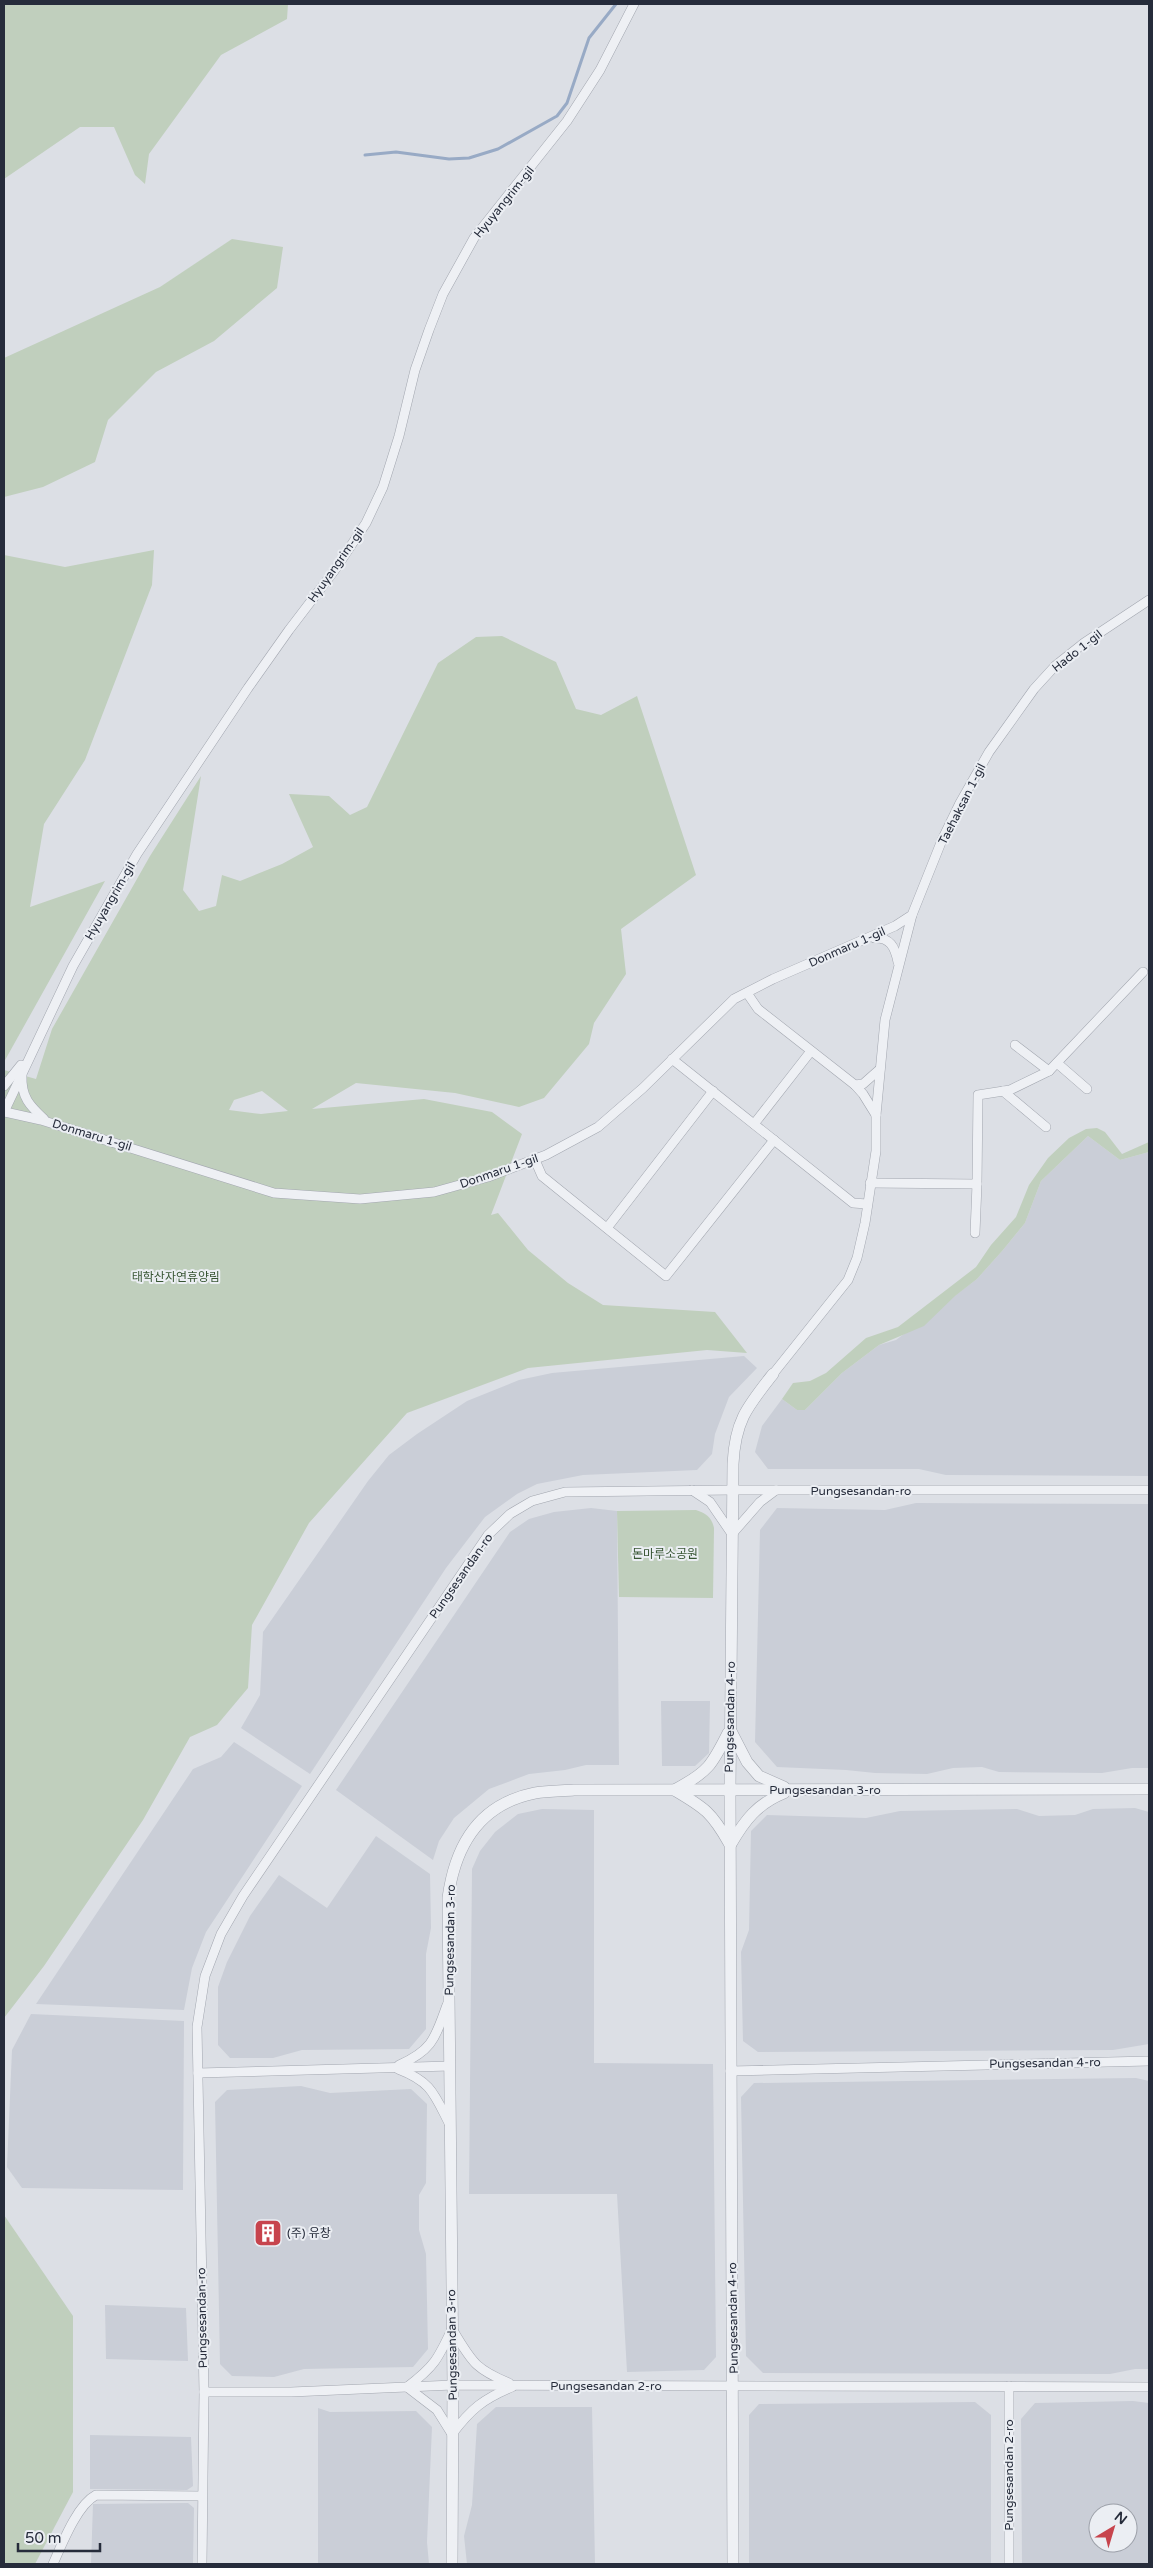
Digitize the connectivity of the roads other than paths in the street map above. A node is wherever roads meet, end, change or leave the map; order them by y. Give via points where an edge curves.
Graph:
1 (634, 4) edge
2 (1149, 600) edge
3 (1016, 714) joint
4 (912, 915) junction
5 (866, 939) junction
6 (898, 966) junction
7 (1143, 972) dead end
8 (747, 993) junction
9 (1015, 1044) dead end
10 (31, 1051) junction
11 (811, 1051) junction
12 (672, 1059) junction
13 (1057, 1063) junction
14 (23, 1068) junction
15 (880, 1069) junction
16 (1049, 1071) junction
17 (855, 1085) junction
18 (4, 1086) edge
19 (1087, 1089) dead end
20 (712, 1091) junction
21 (1003, 1091) junction
22 (4, 1112) edge
23 (876, 1115) junction
24 (46, 1121) junction
25 (754, 1124) junction
26 (1046, 1127) dead end
27 (774, 1140) junction
28 (534, 1160) junction
29 (870, 1183) junction
30 (977, 1184) junction
31 (867, 1204) junction
32 (607, 1228) junction
33 (975, 1233) dead end
34 (773, 1374) joint
35 (692, 1490) junction
36 (732, 1490) junction
37 (776, 1490) junction
38 (1149, 1490) edge
39 (732, 1534) junction
40 (730, 1729) junction
41 (1149, 1789) edge
42 (674, 1790) junction
43 (730, 1790) junction
44 (790, 1790) junction
45 (730, 1846) junction
46 (449, 2000) junction
47 (1149, 2061) edge
48 (450, 2066) junction
49 (393, 2067) junction
50 (730, 2071) junction
51 (198, 2073) junction
52 (450, 2126) junction
53 (452, 2329) junction
54 (453, 2384) junction
55 (514, 2386) junction
56 (1009, 2386) junction
57 (407, 2387) junction
58 (733, 2387) junction
59 (1149, 2387) edge
60 (204, 2392) junction
61 (452, 2434) junction
62 (202, 2496) junction
63 (53, 2564) edge
64 (202, 2564) edge
65 (452, 2564) edge
66 (733, 2564) edge
67 (1008, 2564) edge

1 - 10 street, Hyuyangrim-gil via 600,70 567,121 474,238 443,294 415,370 383,487 366,523 253,680 137,854 73,966
2 - 3 street, Hado 1-gil via 1055,666
3 - 4 street, Taehaksan 1-gil via 989,752 960,803
4 - 5 street, Donmaru 1-gil
4 - 6 street
5 - 6 street via 884,938 891,943
5 - 8 street, Donmaru 1-gil
6 - 15 street via 885,1020
7 - 13 street
8 - 11 street via 758,1009
8 - 12 street, Donmaru 1-gil via 734,999
9 - 16 street
10 - 14 street, Hyuyangrim-gil
10 - 18 street
11 - 17 street
11 - 25 street
12 - 20 street
12 - 28 street, Donmaru 1-gil via 598,1127
13 - 16 street
13 - 19 street
14 - 22 street, Hyuyangrim-gil
14 - 24 street via 21,1090 29,1106
15 - 17 street via 863,1084
15 - 23 street
16 - 21 street
17 - 23 street
20 - 25 street
20 - 32 street
21 - 26 street
21 - 30 street via 978,1095
22 - 24 street, Donmaru 1-gil
23 - 29 street via 876,1151
24 - 28 street, Donmaru 1-gil via 274,1194 298,1196 360,1198 434,1192
25 - 27 street
27 - 31 street via 853,1203
27 - 32 street via 666,1276
28 - 32 street via 542,1176
29 - 30 street
29 - 31 street
30 - 33 street
31 - 34 street via 857,1258 848,1280
34 - 36 street, Pungsesandan 4-ro via 744,1410 734,1441
35 - 36 street, Pungsesandan-ro
35 - 39 street via 710,1502
35 - 51 street, Pungsesandan-ro via 564,1492 532,1501 510,1514 488,1535 249,1888 222,1934 205,1976 197,2027
36 - 37 street, Pungsesandan-ro
36 - 39 street, Pungsesandan 4-ro
37 - 38 street, Pungsesandan-ro
37 - 39 street via 760,1502
39 - 40 street, Pungsesandan 4-ro
40 - 42 street via 713,1764 698,1778
40 - 43 street, Pungsesandan 4-ro
40 - 44 street via 758,1776
41 - 44 street, Pungsesandan 3-ro
42 - 43 street, Pungsesandan 3-ro
42 - 45 street via 710,1813
42 - 46 street, Pungsesandan 3-ro via 534,1793 509,1801 488,1814 469,1834 459,1851 452,1874 448,1898
43 - 44 street, Pungsesandan 3-ro
43 - 45 street, Pungsesandan 4-ro
44 - 45 street via 768,1799 754,1810
45 - 50 street, Pungsesandan 4-ro
46 - 48 street, Pungsesandan 3-ro
46 - 49 street via 436,2035 426,2050
47 - 50 street, Pungsesandan 4-ro
48 - 49 street
48 - 52 street, Pungsesandan 3-ro
49 - 51 street
49 - 52 street via 417,2076 427,2084
50 - 58 street, Pungsesandan 4-ro
51 - 60 street, Pungsesandan-ro
52 - 53 street, Pungsesandan 3-ro
53 - 54 street, Pungsesandan 3-ro
53 - 55 street via 471,2360 483,2372
53 - 57 street via 438,2360
54 - 55 street, Pungsesandan 2-ro
54 - 57 street, Pungsesandan 2-ro
54 - 61 street, Pungsesandan 3-ro
55 - 58 street, Pungsesandan 2-ro
55 - 61 street via 488,2397
56 - 58 street, Pungsesandan 2-ro
56 - 59 street, Pungsesandan 2-ro
56 - 67 street, Pungsesandan 2-ro
57 - 60 street, Pungsesandan 2-ro
57 - 61 street via 437,2410
58 - 66 street, Pungsesandan 4-ro
60 - 62 street, Pungsesandan-ro
61 - 65 street, Pungsesandan 3-ro
62 - 63 street via 96,2495 87,2500
62 - 64 street, Pungsesandan-ro

